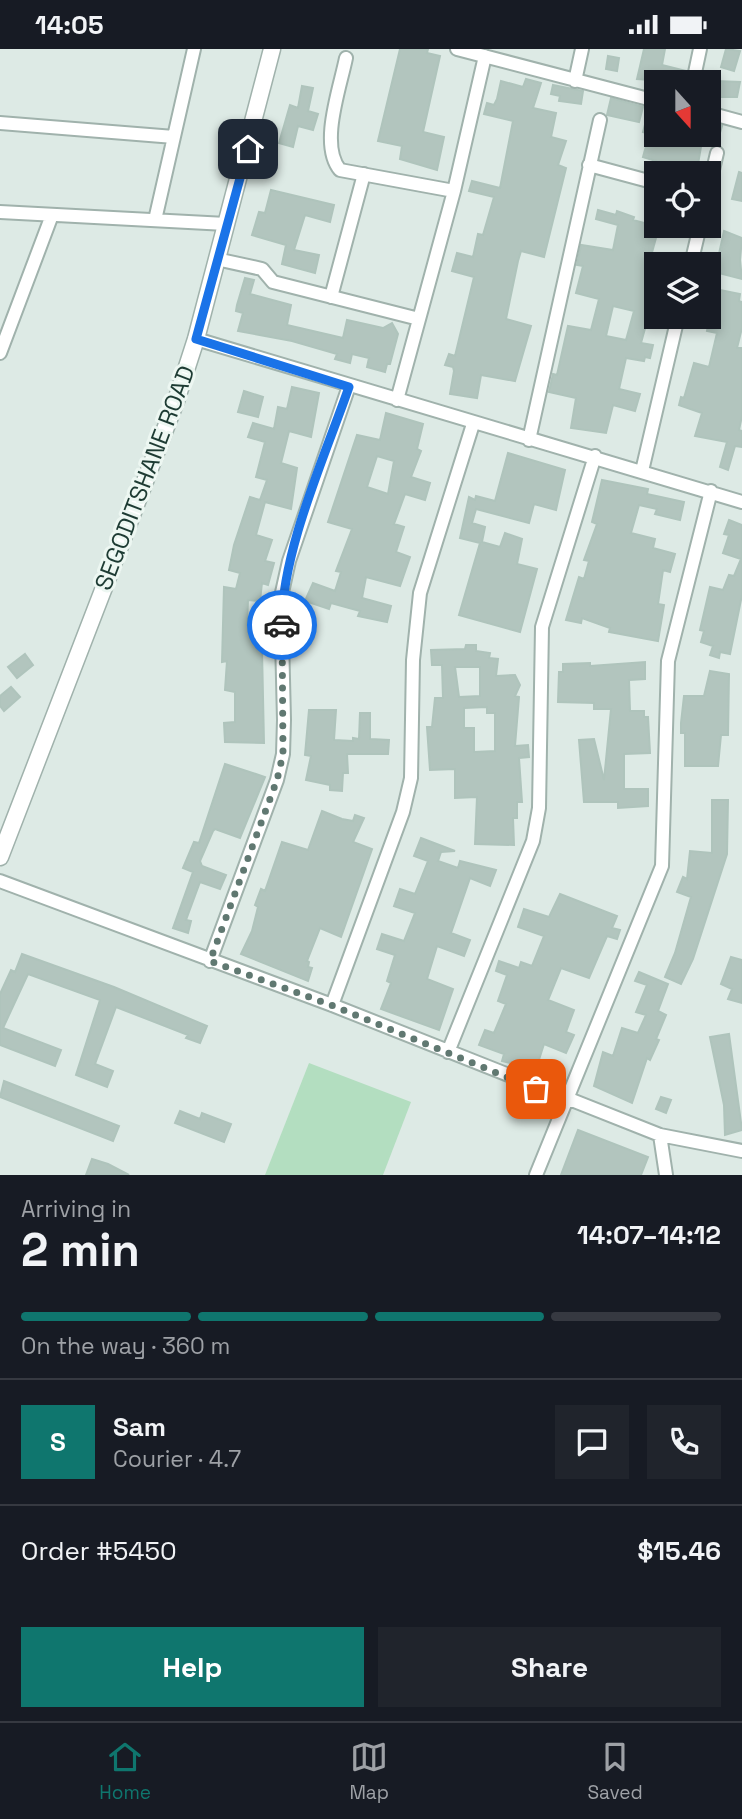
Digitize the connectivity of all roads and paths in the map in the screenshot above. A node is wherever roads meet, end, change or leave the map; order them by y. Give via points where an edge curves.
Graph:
1 (194, 49) edge
2 (272, 49) edge
3 (582, 49) edge
4 (700, 49) edge
5 (464, 50) edge
6 (485, 56) junction
7 (346, 58) dead end
8 (696, 70) edge
9 (575, 81) junction
10 (644, 98) edge
11 (721, 117) edge
12 (600, 120) dead end
13 (742, 122) edge
14 (0, 123) edge
15 (174, 137) junction
16 (717, 153) dead end
17 (715, 161) edge
18 (589, 165) junction
19 (364, 174) junction
20 (644, 180) edge
21 (454, 191) junction
22 (0, 212) edge
23 (52, 215) junction
24 (155, 220) junction
25 (226, 224) junction
26 (216, 259) junction
27 (331, 297) junction
28 (419, 319) junction
29 (675, 329) edge
30 (196, 339) junction
31 (0, 353) edge
32 (349, 387) junction
33 (397, 400) junction
34 (472, 424) junction
35 (529, 440) junction
36 (595, 456) junction
37 (642, 471) junction
38 (711, 491) junction
39 (742, 502) edge
40 (0, 857) edge
41 (0, 881) edge
42 (210, 961) junction
43 (331, 1005) junction
44 (448, 1052) junction
45 (568, 1100) junction
46 (660, 1136) junction
47 (742, 1152) edge
48 (536, 1175) edge
49 (666, 1175) edge

1 - 15 street
2 - 25 street, SEGODITSHANE ROAD
3 - 9 street
4 - 8 street
5 - 6 street
6 - 9 street
6 - 21 street
7 - 19 street via 330,151 340,170
9 - 10 street
11 - 13 street
12 - 18 street
14 - 15 street
15 - 24 street
16 - 17 street
18 - 20 street
18 - 35 street
19 - 21 street
19 - 27 street
21 - 28 street
22 - 23 street
23 - 24 street
23 - 31 street
24 - 25 street
25 - 26 street, SEGODITSHANE ROAD
26 - 27 street via 262,269 273,282
26 - 30 street, SEGODITSHANE ROAD
27 - 28 street
28 - 33 street
29 - 37 street
30 - 32 street
30 - 40 street, SEGODITSHANE ROAD
32 - 33 street
32 - 42 street via 281,597 283,731 277,780
33 - 34 street
34 - 35 street
34 - 43 street via 420,593 411,778 403,812
35 - 36 street
36 - 37 street
36 - 44 street via 542,627 539,808 533,841
37 - 38 street
38 - 39 street
38 - 45 street via 668,661 662,866
41 - 42 street
42 - 43 street
43 - 44 street
44 - 45 street
45 - 46 street
45 - 48 street
46 - 47 street
46 - 49 street

